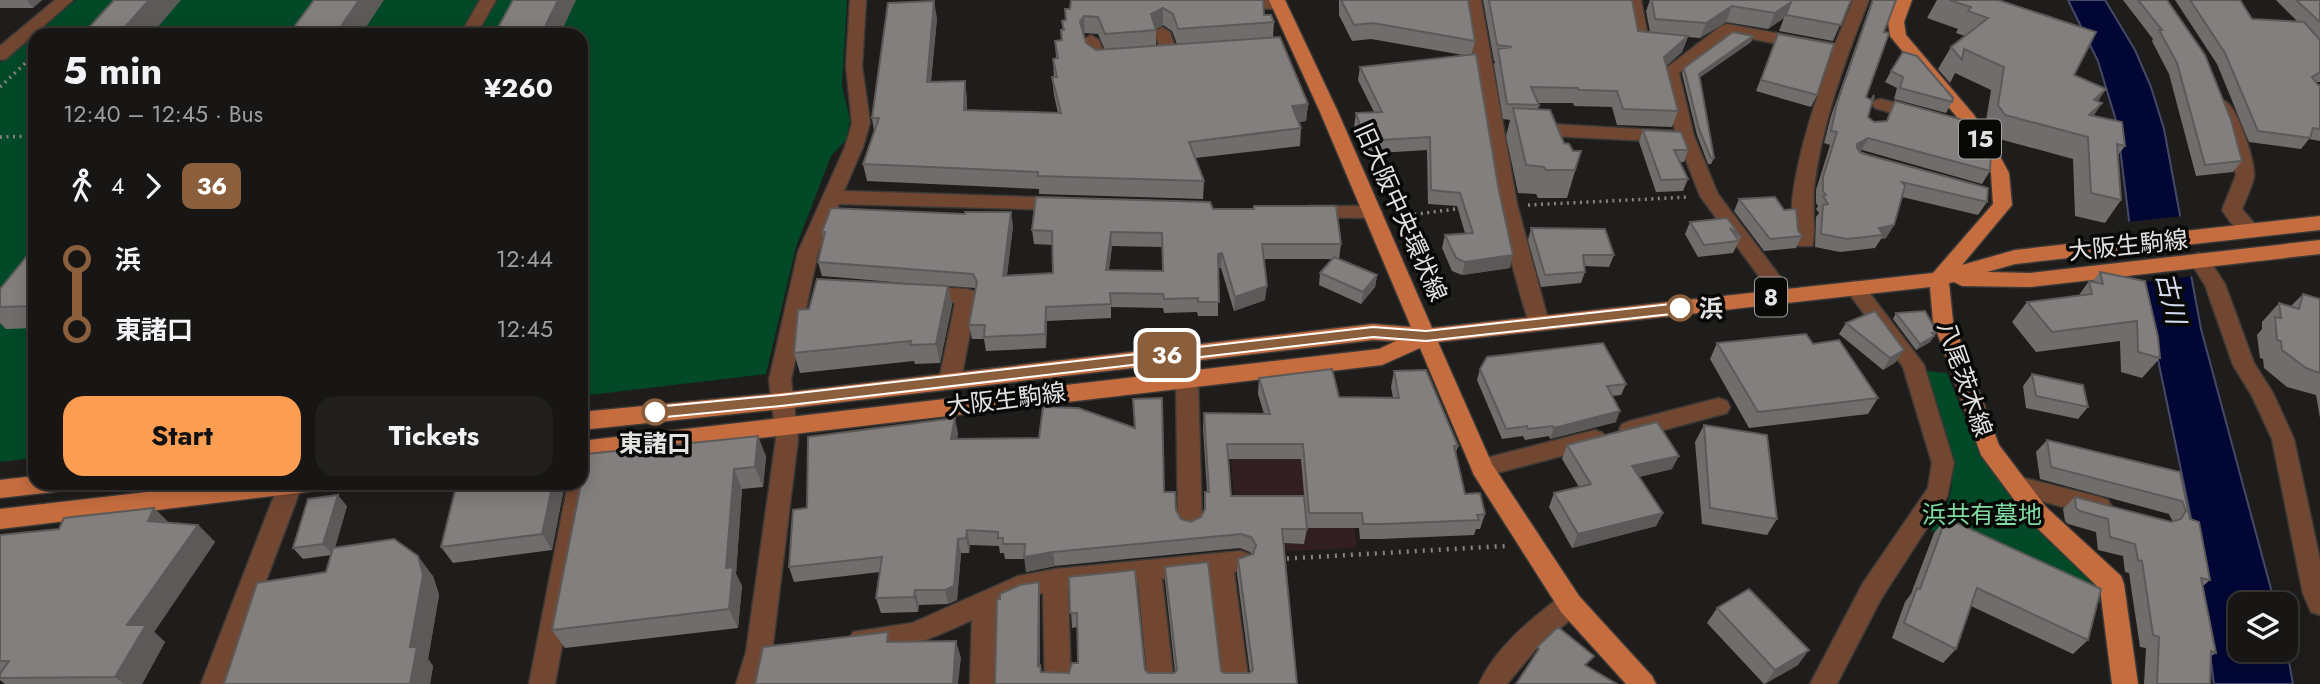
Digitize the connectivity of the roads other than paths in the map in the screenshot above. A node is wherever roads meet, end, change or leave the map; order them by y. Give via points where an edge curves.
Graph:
1 (65, 0) edge
2 (488, 0) edge
3 (858, 0) edge
4 (1473, 0) edge
5 (1861, 0) edge
6 (1904, 0) edge
7 (1216, 2) edge
8 (1278, 2) edge
9 (1637, 2) edge
10 (31, 28) edge
11 (472, 28) edge
12 (28, 31) edge
13 (1162, 32) dead end
14 (1091, 40) dead end
15 (1702, 46) junction
16 (1839, 50) junction
17 (0, 54) edge
18 (1170, 55) edge
19 (1133, 57) edge
20 (2216, 86) edge
21 (1881, 103) dead end
22 (1494, 127) junction
23 (1974, 129) junction
24 (1685, 136) junction
25 (832, 197) junction
26 (1083, 205) edge
27 (1292, 212) edge
28 (1373, 216) junction
29 (2320, 223) edge
30 (2251, 231) junction
31 (1805, 241) edge
32 (2320, 247) edge
33 (2199, 260) junction
34 (1939, 279) junction
35 (1855, 288) junction
36 (897, 292) edge
37 (1784, 296) junction
38 (1539, 323) junction
39 (1426, 336) junction
40 (1187, 379) junction
41 (950, 380) junction
42 (1719, 407) dead end
43 (783, 413) junction
44 (588, 421) edge
45 (588, 449) edge
46 (1482, 468) junction
47 (2016, 485) junction
48 (28, 486) edge
49 (0, 489) edge
50 (245, 490) edge
51 (294, 490) edge
52 (579, 490) edge
53 (2120, 512) edge
54 (0, 519) edge
55 (1190, 524) edge
56 (1149, 570) junction
57 (1055, 580) junction
58 (985, 601) junction
59 (1570, 604) junction
60 (2320, 604) edge
61 (836, 643) edge
62 (785, 649) edge
63 (759, 652) junction
64 (215, 684) edge
65 (542, 684) edge
66 (750, 684) edge
67 (983, 684) edge
68 (1058, 684) edge
69 (1161, 684) edge
70 (1236, 684) edge
71 (1492, 684) edge
72 (1643, 684) edge
73 (1823, 684) edge
74 (2125, 684) edge

1 - 10 street
2 - 11 street
3 - 25 street via 854,66 861,123
4 - 22 street
5 - 16 street
6 - 23 main road, 15 via 1896,22 1898,36
7 - 8 street
8 - 28 main road, 旧大阪中央環状線 via 1291,45
9 - 15 street via 1640,41
12 - 17 street
13 - 18 street
14 - 19 street via 1097,60
15 - 16 street via 1720,24
15 - 24 street via 1670,72
16 - 31 street via 1803,186
20 - 30 street via 2245,175 2232,210
21 - 23 street
22 - 24 street
22 - 38 street via 1525,284
23 - 34 main road, 15 via 2000,173 1995,197 2003,205
24 - 37 street via 1709,196
25 - 26 street
25 - 43 street via 808,252 808,287 779,380
27 - 28 street
28 - 39 main road, 旧大阪中央環状線
29 - 30 main road, 大阪生駒線 / 8
30 - 34 main road, 大阪生駒線 / 8 via 2015,257
32 - 33 main road, 大阪生駒線 / 8
33 - 34 main road, 大阪生駒線 / 8 via 2030,280
33 - 60 street via 2215,284 2244,365 2283,439
34 - 35 main road, 大阪生駒線 / 8
34 - 47 main road, 八尾茨木線 via 1943,321 1989,449
35 - 37 main road, 大阪生駒線 / 8
35 - 73 street via 1913,365 1943,463 1939,490 1872,592
36 - 41 street via 967,296
37 - 38 main road, 大阪生駒線 / 8
38 - 39 main road, 大阪生駒線 / 8
39 - 40 main road, 大阪生駒線 / 8 via 1382,356
39 - 41 main road, 大阪生駒線 / 8 via 1373,332
39 - 46 main road, 旧大阪中央環状線
40 - 43 main road, 大阪生駒線 / 8
40 - 55 street
41 - 43 main road, 大阪生駒線 / 8
42 - 46 street
43 - 44 main road, 大阪生駒線 / 8
43 - 45 main road, 大阪生駒線 / 8
43 - 63 street via 787,439
46 - 59 main road, 旧大阪中央環状線
47 - 53 street
47 - 74 main road, 八尾茨木線 via 2038,514 2112,584
48 - 49 main road
50 - 54 main road
51 - 64 street
52 - 65 street
56 - 57 street
56 - 69 street
56 - 70 street via 1230,562
57 - 58 street via 1017,587
57 - 68 street
58 - 61 street via 914,634
58 - 67 street
59 - 71 street via 1532,634
59 - 72 main road, 旧大阪中央環状線
62 - 63 street
63 - 66 street

